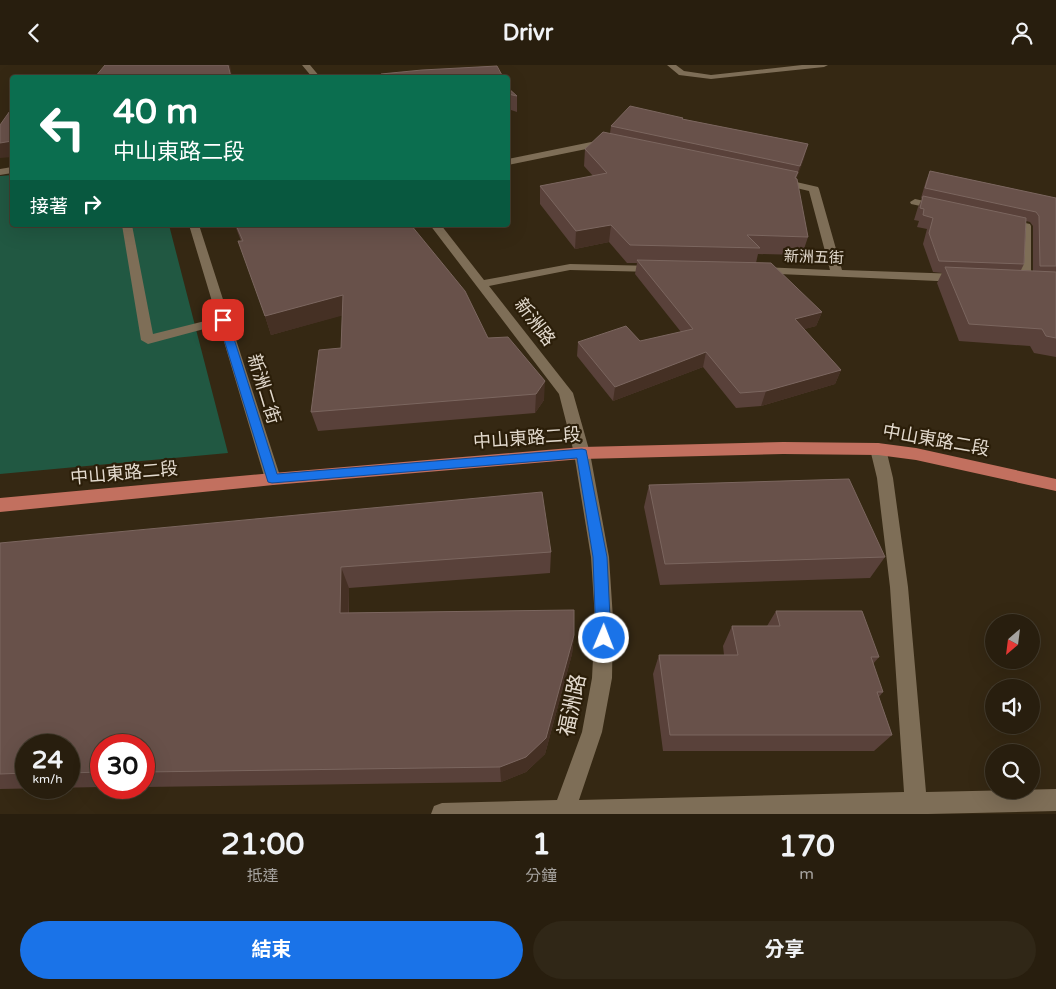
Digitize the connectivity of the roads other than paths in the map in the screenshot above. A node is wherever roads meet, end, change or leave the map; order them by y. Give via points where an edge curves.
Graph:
1 (306, 65) edge
2 (672, 65) edge
3 (824, 65) edge
4 (781, 66) edge
5 (314, 75) edge
6 (621, 147) edge
7 (510, 163) edge
8 (766, 178) edge
9 (915, 202) dead end
10 (952, 210) edge
11 (998, 220) edge
12 (127, 227) edge
13 (195, 227) edge
14 (437, 227) edge
15 (669, 269) edge
16 (748, 271) edge
17 (837, 273) junction
18 (975, 279) edge
19 (1040, 282) edge
20 (483, 284) junction
21 (223, 320) junction
22 (878, 449) junction
23 (582, 453) junction
24 (272, 479) junction
25 (1056, 485) edge
26 (0, 505) edge
27 (1056, 800) edge
28 (917, 808) edge
29 (563, 813) edge
30 (442, 814) edge

1 - 5 street
2 - 4 street via 682,73 711,77
3 - 4 street
6 - 7 street via 602,143
8 - 17 street via 814,189
9 - 10 street
11 - 19 street via 1026,226 1020,281
12 - 21 street via 148,340
13 - 21 street, 新洲二街
14 - 20 street, 新洲路
15 - 20 street via 570,267
16 - 17 street, 新洲五街
17 - 18 street, 新洲五街
20 - 23 street, 新洲路 via 566,393
21 - 24 street, 新洲二街
22 - 23 main road, 中山東路二段
22 - 25 main road, 中山東路二段 via 916,454
22 - 28 street via 885,478 899,587
23 - 24 main road, 中山東路二段
23 - 29 street, 福洲路 via 600,557 604,619 602,677 592,733
24 - 26 main road, 中山東路二段
27 - 28 street
28 - 29 street
29 - 30 street

